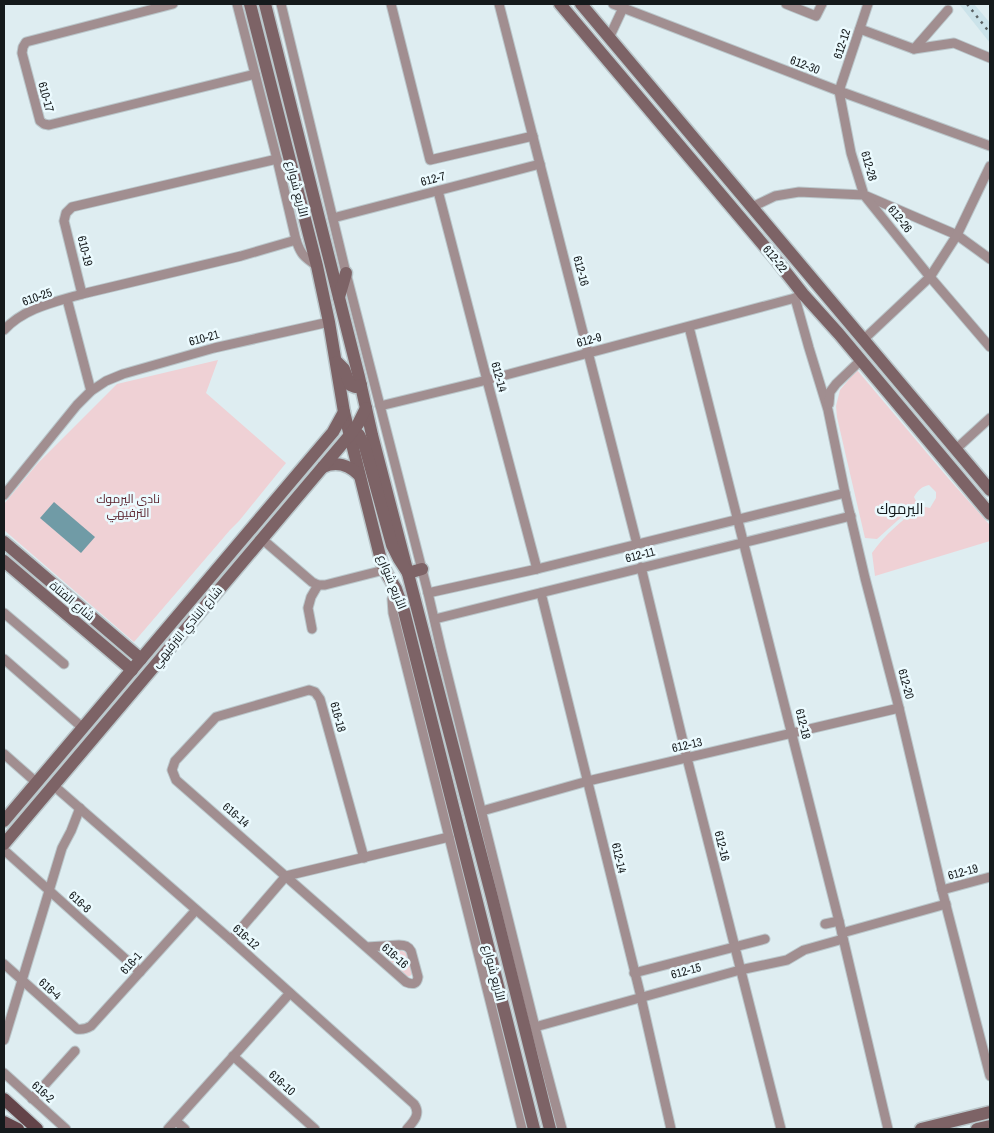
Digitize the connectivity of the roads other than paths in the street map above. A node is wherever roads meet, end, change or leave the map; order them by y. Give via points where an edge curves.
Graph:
1 (174, 4) edge
2 (237, 4) edge
3 (250, 4) edge
4 (265, 4) edge
5 (275, 4) edge
6 (281, 4) edge
7 (391, 4) edge
8 (499, 4) edge
9 (560, 4) edge
10 (581, 4) edge
11 (613, 4) edge
12 (786, 4) edge
13 (822, 4) edge
14 (868, 4) edge
15 (624, 8) junction
16 (948, 10) dead end
17 (269, 20) junction
18 (860, 29) junction
19 (609, 38) junction
20 (914, 48) junction
21 (990, 58) edge
22 (255, 74) junction
23 (839, 92) junction
24 (533, 136) junction
25 (990, 146) edge
26 (277, 159) junction
27 (540, 164) junction
28 (990, 166) edge
29 (438, 191) junction
30 (864, 195) junction
31 (752, 207) junction
32 (333, 218) junction
33 (957, 235) junction
34 (296, 240) junction
35 (789, 251) junction
36 (990, 259) edge
37 (777, 261) junction
38 (317, 266) junction
39 (346, 273) junction
40 (930, 277) junction
41 (82, 294) junction
42 (799, 296) junction
43 (339, 297) junction
44 (67, 299) junction
45 (329, 322) junction
46 (689, 327) junction
47 (4, 330) edge
48 (863, 340) junction
49 (990, 347) edge
50 (589, 352) junction
51 (861, 360) junction
52 (335, 361) junction
53 (487, 380) junction
54 (361, 385) junction
55 (91, 391) junction
56 (380, 406) junction
57 (366, 408) junction
58 (828, 410) junction
59 (990, 418) edge
60 (346, 425) junction
61 (359, 449) junction
62 (956, 449) junction
63 (323, 467) junction
64 (359, 474) junction
65 (990, 490) edge
66 (845, 493) junction
67 (4, 495) edge
68 (990, 514) edge
69 (851, 516) junction
70 (738, 519) junction
71 (262, 538) junction
72 (4, 542) edge
73 (744, 542) junction
74 (637, 544) junction
75 (4, 561) edge
76 (641, 567) junction
77 (34, 569) junction
78 (422, 569) junction
79 (537, 569) junction
80 (384, 570) junction
81 (408, 573) junction
82 (24, 579) junction
83 (318, 585) junction
84 (396, 589) junction
85 (541, 593) junction
86 (428, 594) junction
87 (4, 613) edge
88 (435, 619) junction
89 (312, 629) dead end
90 (435, 651) junction
91 (138, 656) junction
92 (4, 659) edge
93 (64, 664) dead end
94 (128, 667) junction
95 (899, 708) junction
96 (83, 728) junction
97 (792, 733) junction
98 (4, 754) edge
99 (687, 758) junction
100 (172, 770) joint
101 (588, 781) junction
102 (37, 782) junction
103 (54, 785) junction
104 (18, 805) junction
105 (80, 808) junction
106 (482, 811) junction
107 (27, 816) junction
108 (4, 821) edge
109 (449, 837) junction
110 (4, 844) edge
111 (4, 850) edge
112 (364, 858) junction
113 (286, 876) junction
114 (990, 877) edge
115 (942, 890) junction
116 (49, 891) junction
117 (492, 897) junction
118 (476, 901) junction
119 (946, 904) junction
120 (196, 910) junction
121 (839, 921) junction
122 (825, 924) dead end
123 (843, 936) junction
124 (765, 939) dead end
125 (231, 940) junction
126 (367, 947) junction
127 (734, 948) junction
128 (4, 964) edge
129 (740, 970) junction
130 (140, 972) junction
131 (634, 973) junction
132 (22, 980) junction
133 (290, 993) junction
134 (641, 997) junction
135 (534, 1026) junction
136 (82, 1030) joint
137 (4, 1040) edge
138 (75, 1051) dead end
139 (233, 1056) junction
140 (4, 1073) edge
141 (990, 1076) edge
142 (32, 1099) junction
143 (4, 1100) edge
144 (990, 1112) edge
145 (176, 1121) junction
146 (4, 1122) edge
147 (990, 1126) edge
148 (18, 1129) edge
149 (36, 1129) edge
150 (66, 1129) edge
151 (168, 1129) edge
152 (186, 1129) edge
153 (315, 1129) edge
154 (407, 1129) edge
155 (522, 1129) edge
156 (534, 1129) edge
157 (550, 1129) edge
158 (562, 1129) edge
159 (671, 1129) edge
160 (781, 1129) edge
161 (888, 1129) edge
162 (921, 1129) edge
163 (977, 1129) edge

1 - 22 street, 610-17 via 26,42 22,53 40,121 49,125
2 - 22 street
3 - 38 street, الأربع شوارع
4 - 17 street, الأربع شوارع
5 - 17 street
6 - 32 street
7 - 24 street, 612-7 via 430,160
8 - 24 street, 612-16
9 - 37 street, 612-22
10 - 19 street, 612-22
11 - 15 street, 612-30
12 - 13 street via 816,16
14 - 18 street, 612-12
15 - 19 street
15 - 23 street, 612-30
16 - 20 street
17 - 43 street, الأربع شوارع
18 - 20 street
18 - 23 street, 612-12
19 - 31 street, 612-22
20 - 21 street via 954,44
22 - 26 street
23 - 25 street, 612-30
23 - 30 street, 612-28 via 851,153
24 - 27 street, 612-16
26 - 34 street
26 - 41 street, 610-19 via 72,207 64,221
27 - 29 street, 612-7
27 - 50 street, 612-16
28 - 33 street
29 - 32 street, 612-7
29 - 53 street, 612-14
30 - 31 street via 799,192 775,196
30 - 33 street, 612-28
30 - 40 street, 612-26
31 - 35 street, 612-22
32 - 39 street
33 - 36 street, 612-28
33 - 40 street
34 - 38 street via 305,258
34 - 41 street
35 - 37 street
35 - 48 street, 612-22
37 - 42 street, 612-22
38 - 45 street, الأربع شوارع
39 - 43 street
39 - 56 street
40 - 48 street
40 - 49 street, 612-26
41 - 44 street, 610-25
42 - 46 street, 612-9
42 - 51 street, 612-22
42 - 58 street, 612-20 via 808,348
43 - 54 street, الأربع شوارع
44 - 47 street, 610-25 via 31,310
44 - 55 street
45 - 52 street, الأربع شوارع
45 - 55 street, 610-21 via 214,348 123,374
46 - 50 street, 612-9
46 - 70 street, 612-18
48 - 62 street, 612-22
50 - 53 street, 612-9
50 - 74 street, 612-16
51 - 58 street via 830,392
51 - 68 street, 612-22
52 - 54 street via 344,369 350,385
52 - 60 street, الأربع شوارع
53 - 56 street, 612-9
53 - 79 street, 612-14
54 - 57 street, الأربع شوارع
55 - 67 street, 610-21
56 - 78 street
57 - 60 street, شارع النادي الترفيهي via 358,424
57 - 81 street, الأربع شوارع
58 - 66 street, 612-20
59 - 62 street
60 - 61 street, الأربع شوارع
60 - 63 street, شارع النادي الترفيهي
60 - 91 street, شارع النادي الترفيهي via 333,432
61 - 64 street, الأربع شوارع
61 - 81 street via 392,545
62 - 65 street, 612-22
63 - 64 street via 339,464
63 - 71 street, شارع النادي الترفيهي
64 - 80 street, الأربع شوارع
66 - 69 street, 612-20
66 - 70 street, 612-11
69 - 73 street, 612-11
69 - 95 street, 612-20
70 - 73 street, 612-18
70 - 74 street, 612-11
71 - 83 street
71 - 103 street, شارع النادي الترفيهي
72 - 77 street, شارع الفتاة
73 - 76 street, 612-11
73 - 97 street, 612-18
74 - 79 street, 612-11
75 - 82 street, شارع الفتاة
76 - 85 street, 612-11
76 - 99 street, 612-16
77 - 82 street via 32,576
77 - 91 street, شارع الفتاة
78 - 81 street
78 - 86 street
79 - 86 street, 612-11
80 - 83 street
80 - 84 street, الأربع شوارع
81 - 90 street, الأربع شوارع
82 - 94 street, شارع الفتاة
83 - 89 street via 308,608
84 - 109 street via 392,613
84 - 118 street, الأربع شوارع
85 - 88 street, 612-11
85 - 101 street, 612-14
86 - 88 street
87 - 93 street
88 - 90 street
90 - 106 street
90 - 117 street, الأربع شوارع
91 - 94 street, شارع النادي الترفيهي
92 - 96 street
94 - 96 street, شارع النادي الترفيهي
95 - 97 street, 612-13
95 - 115 street, 612-20
96 - 102 street, شارع النادي الترفيهي
97 - 99 street, 612-13
97 - 121 street, 612-18
98 - 102 street
99 - 101 street, 612-13
99 - 127 street, 612-16
100 - 112 street, 616-18 via 175,761 216,717 309,690 315,692 320,699
100 - 113 street, 616-14 via 176,780
101 - 106 street, 612-13
101 - 131 street, 612-14
102 - 104 street, شارع النادي الترفيهي
103 - 105 street, 616-12
103 - 107 street, شارع النادي الترفيهي
104 - 107 street
104 - 108 street, شارع النادي الترفيهي
105 - 116 street via 72,832 62,848
105 - 120 street, 616-12
106 - 135 street
107 - 110 street, شارع النادي الترفيهي
109 - 112 street
109 - 155 street
111 - 116 street, 616-8
112 - 113 street
113 - 125 street
113 - 126 street, 616-16
114 - 115 street, 612-19
115 - 119 street, 612-20
116 - 130 street, 616-8
116 - 132 street
117 - 118 street
117 - 157 street, الأربع شوارع
118 - 156 street, الأربع شوارع
119 - 123 street, 612-15
119 - 141 street, 612-20
120 - 125 street, 616-12
120 - 130 street, 616-1
121 - 122 street
121 - 123 street, 612-18
123 - 129 street, 612-15 via 787,960
123 - 161 street, 612-18
124 - 127 street, 612-15
125 - 133 street, 616-12
126 - 126 street, 616-16 via 408,947 418,981 414,984 406,982
127 - 129 street, 612-16
127 - 131 street, 612-15
128 - 132 street, 616-4
129 - 134 street, 612-15
129 - 160 street, 612-16
130 - 136 street, 616-1 via 91,1026
131 - 134 street, 612-14
132 - 136 street, 616-4 via 72,1025
132 - 137 street
133 - 139 street
133 - 154 street, 616-12 via 414,1104 418,1112
134 - 135 street, 612-15
134 - 159 street, 612-14
135 - 158 street
138 - 142 street
139 - 145 street
139 - 153 street, 616-10
140 - 142 street, 616-2
142 - 150 street, 616-2
143 - 149 main road
144 - 162 street
145 - 151 street
145 - 152 street
146 - 148 main road
147 - 163 street

